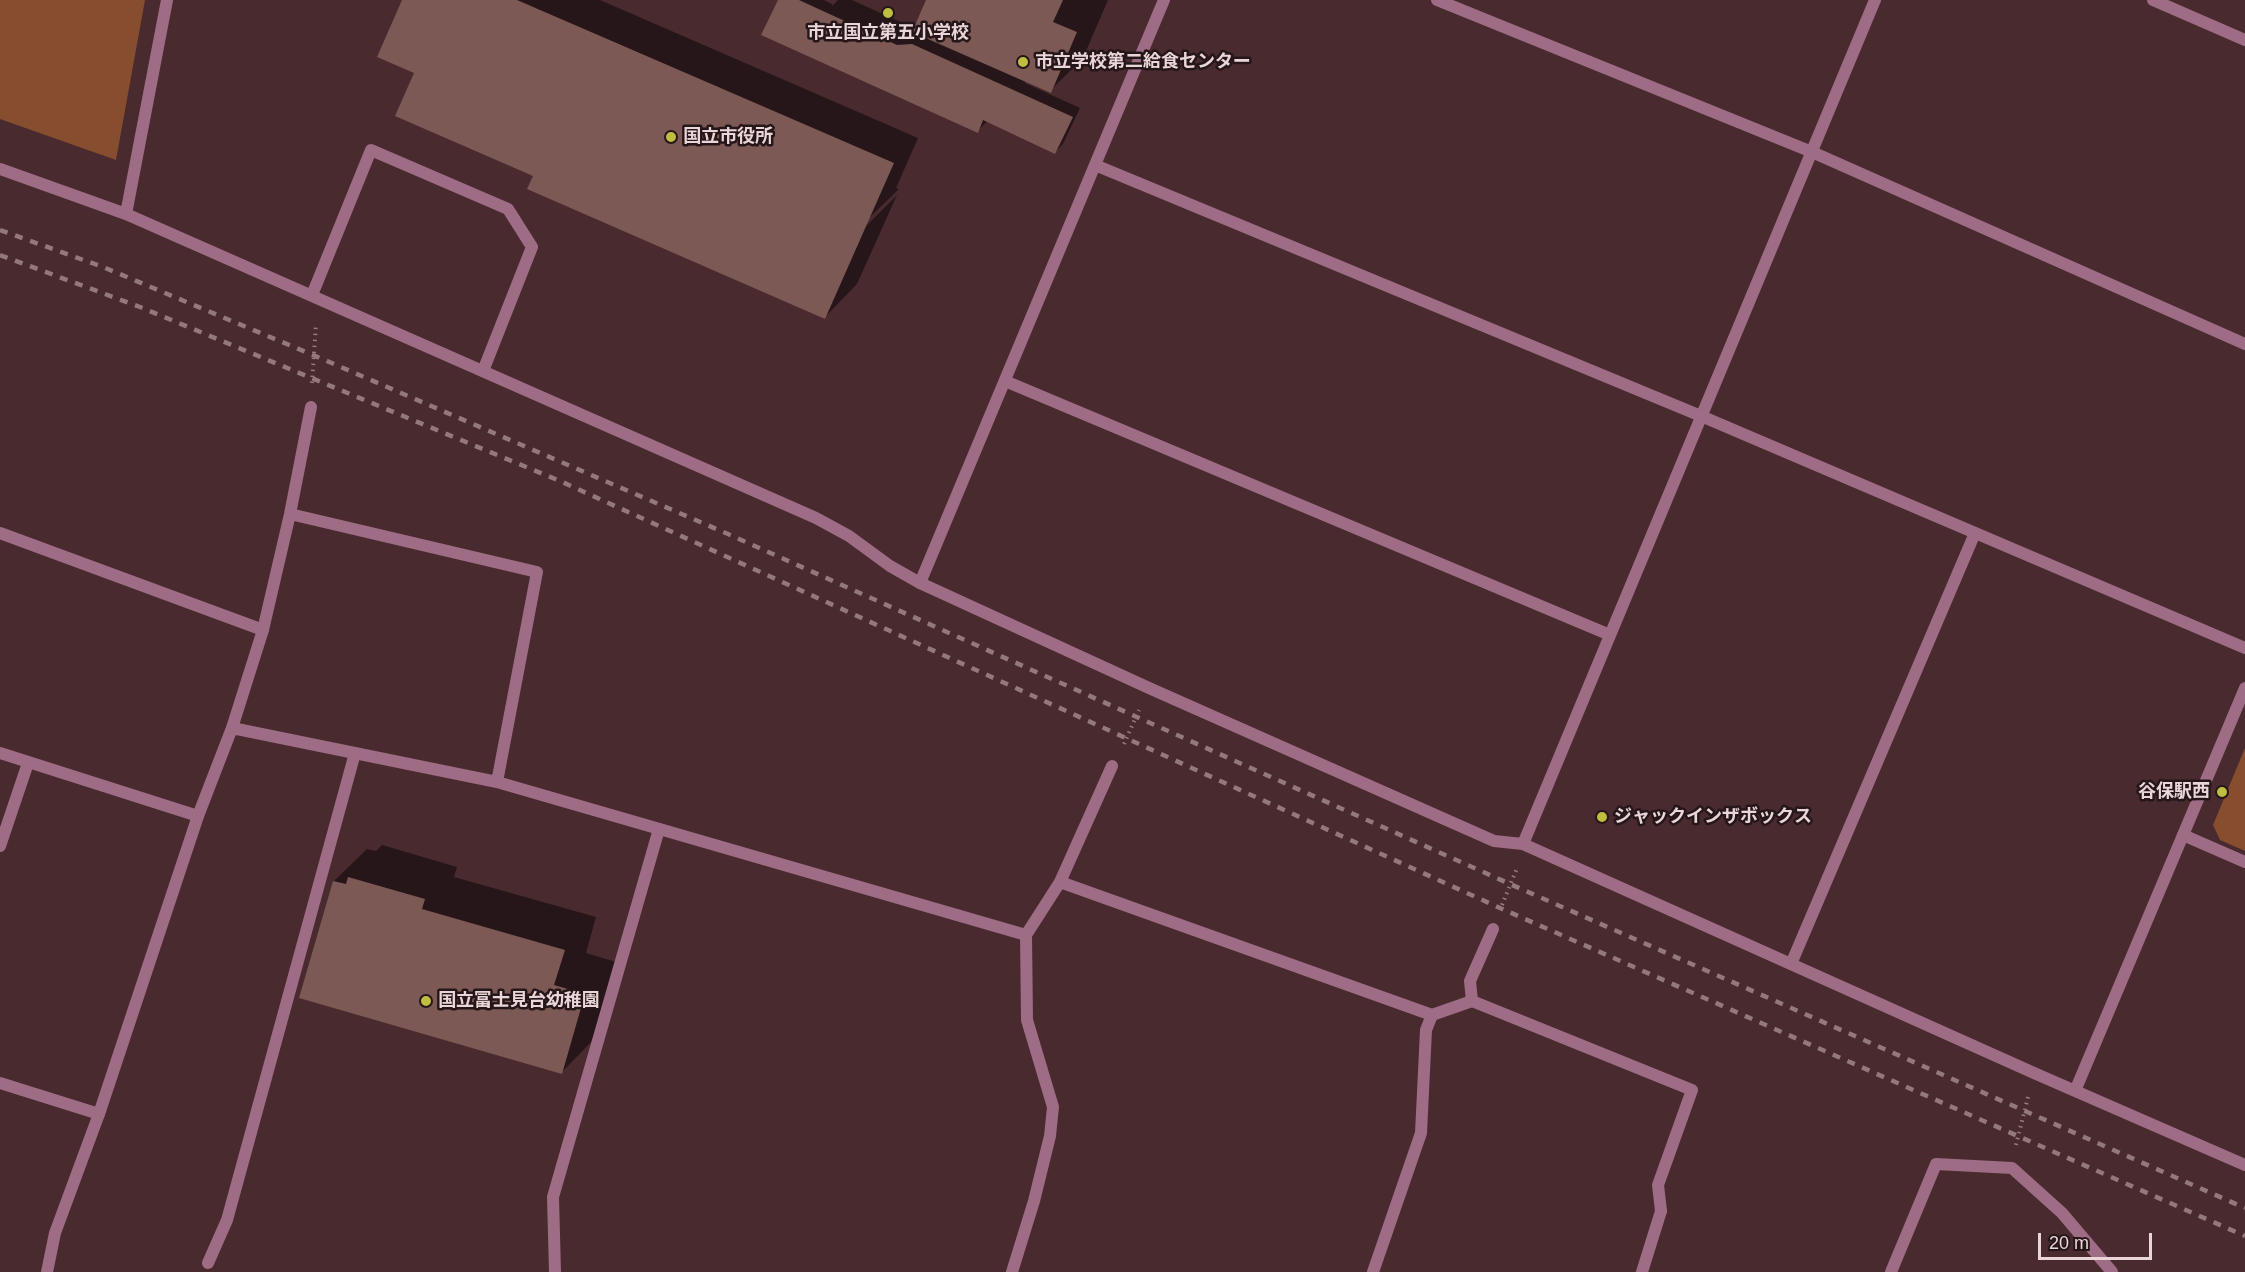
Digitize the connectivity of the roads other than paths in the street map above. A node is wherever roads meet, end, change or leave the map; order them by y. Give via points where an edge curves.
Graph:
1 (167, 0) edge
2 (1164, 0) edge
3 (1437, 0) edge
4 (1875, 0) edge
5 (2153, 0) edge
6 (2245, 40) edge
7 (1812, 152) junction
8 (1095, 165) junction
9 (0, 169) edge
10 (126, 214) junction
11 (316, 297) junction
12 (2245, 344) edge
13 (483, 371) junction
14 (1005, 381) junction
15 (311, 407) road end
16 (1701, 416) junction
17 (290, 513) junction
18 (1975, 532) junction
19 (0, 533) edge
20 (920, 583) junction
21 (263, 630) junction
22 (1610, 635) junction
23 (2245, 648) edge
24 (2245, 688) edge
25 (232, 728) junction
26 (0, 753) edge
27 (355, 753) junction
28 (28, 763) junction
29 (1112, 766) road end
30 (497, 782) junction
31 (198, 816) junction
32 (660, 829) junction
33 (2183, 835) junction
34 (1523, 844) junction
35 (0, 846) edge
36 (2245, 862) edge
37 (1060, 882) junction
38 (1492, 929) road end
39 (1026, 935) junction
40 (1791, 964) junction
41 (1472, 1000) junction
42 (1432, 1015) junction
43 (0, 1083) edge
44 (2075, 1091) junction
45 (99, 1114) junction
46 (2245, 1165) edge
47 (208, 1263) dead end
48 (47, 1272) edge
49 (555, 1272) edge
50 (1012, 1272) edge
51 (1373, 1272) edge
52 (1642, 1272) edge
53 (1891, 1272) edge
54 (2112, 1272) edge

1 - 10 street
2 - 8 street
3 - 7 street
4 - 7 street
5 - 6 street
7 - 12 street
7 - 16 street
8 - 14 street
8 - 16 street
9 - 10 street
10 - 11 street
11 - 13 street
11 - 13 street via 371,150 508,209 532,247
13 - 20 street via 816,518
14 - 20 street
14 - 22 street
15 - 17 street
16 - 18 street
16 - 22 street
17 - 21 street
17 - 30 street via 537,572
18 - 23 street
18 - 40 street
19 - 21 street
20 - 34 street via 1494,841
21 - 25 street
22 - 34 street
24 - 33 street
25 - 27 street
25 - 31 street
26 - 28 street
27 - 30 street
27 - 47 street via 227,1220
28 - 31 street
28 - 35 street
29 - 37 street
30 - 32 street
31 - 45 street
32 - 39 street
32 - 49 street via 553,1197
33 - 36 street
33 - 44 street
34 - 40 street
37 - 39 street
37 - 42 street
38 - 41 street via 1470,981
39 - 50 street via 1027,1020 1053,1107 1034,1201
40 - 44 street
41 - 42 street
41 - 52 street via 1692,1090 1658,1185 1661,1211
42 - 51 street via 1426,1030 1421,1133
43 - 45 street
44 - 46 street
45 - 48 street via 55,1233
53 - 54 street via 1935,1164 2012,1168 2062,1213

